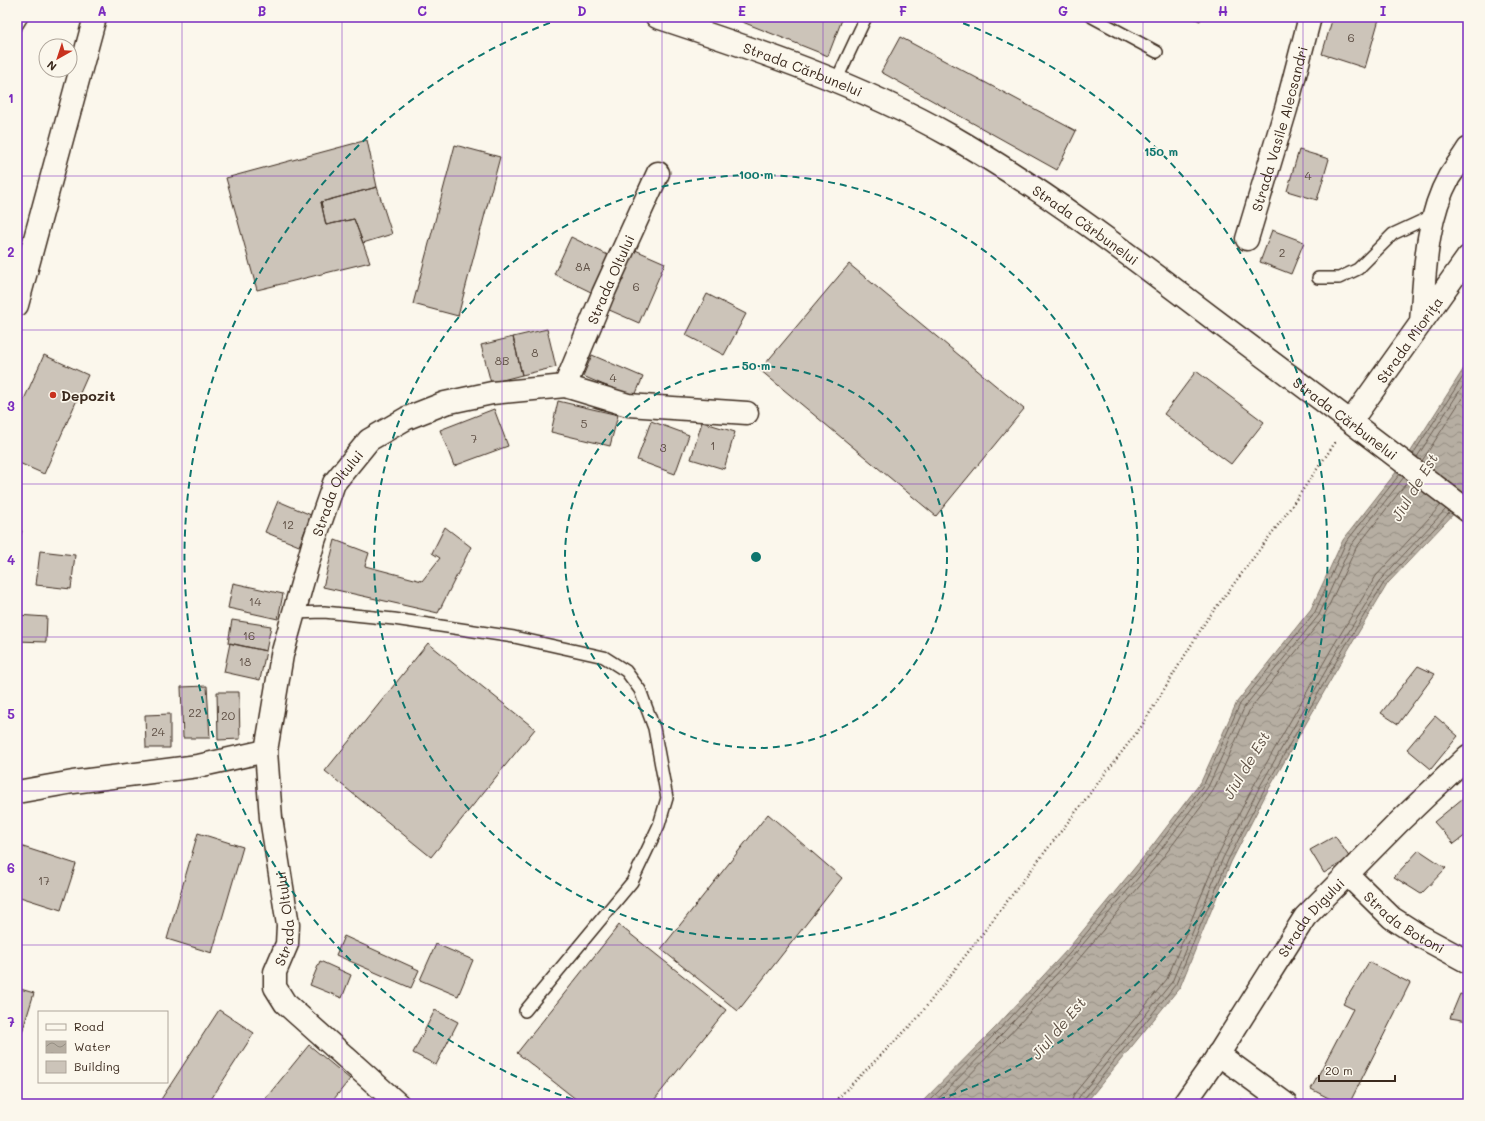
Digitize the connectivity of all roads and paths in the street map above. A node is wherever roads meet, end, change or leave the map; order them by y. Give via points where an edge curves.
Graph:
1 (22, 17) edge
2 (95, 17) edge
3 (657, 17) edge
4 (866, 17) edge
5 (1092, 17) edge
6 (1310, 17) edge
7 (17, 25) edge
8 (1157, 52) dead end
9 (836, 81) junction
10 (1468, 149) edge
11 (658, 173) dead end
12 (1434, 215) junction
13 (1247, 239) dead end
14 (1468, 257) edge
15 (1318, 278) dead end
16 (17, 305) edge
17 (1421, 322) junction
18 (566, 386) junction
19 (747, 413) dead end
20 (1351, 421) junction
21 (1468, 511) edge
22 (294, 613) junction
23 (266, 751) junction
24 (1468, 756) edge
25 (17, 792) edge
26 (1348, 874) junction
27 (1468, 962) edge
28 (525, 1011) dead end
29 (1218, 1054) junction
30 (398, 1104) edge
31 (832, 1104) edge
32 (1184, 1104) edge
33 (1286, 1104) edge

1 - 7 lane
2 - 16 street
3 - 9 street, Strada Cărbunelui
4 - 9 lane
5 - 8 lane
6 - 13 street, Strada Vasile Alecsandri via 1286,109
9 - 20 street, Strada Cărbunelui via 893,106 950,136 1030,184 1103,235
10 - 12 street via 1449,178
11 - 18 street, Strada Oltului via 603,294
12 - 15 lane via 1393,234 1358,269 1339,278
12 - 17 street via 1425,271
14 - 17 street, Strada Miorița
17 - 20 street, Strada Miorița
18 - 19 street, Strada Oltului via 628,405
18 - 22 street, Strada Oltului via 492,393 445,403 407,418 369,440 334,483 314,541
20 - 21 street, Strada Cărbunelui
20 - 31 path via 1284,517 1206,621 1141,727 916,1020
22 - 23 street, Strada Oltului via 282,655
22 - 28 lane via 324,612 394,619 514,637 604,657 626,671 640,690 654,728 667,798 659,825 632,882
23 - 25 street via 198,766
23 - 30 street, Strada Oltului via 271,818 288,925 287,944 275,972 274,987 285,1003
24 - 26 street, Strada Digului
26 - 27 street, Strada Botoni via 1392,918
26 - 29 street, Strada Digului via 1305,917
29 - 32 street, Strada Digului
29 - 33 street

